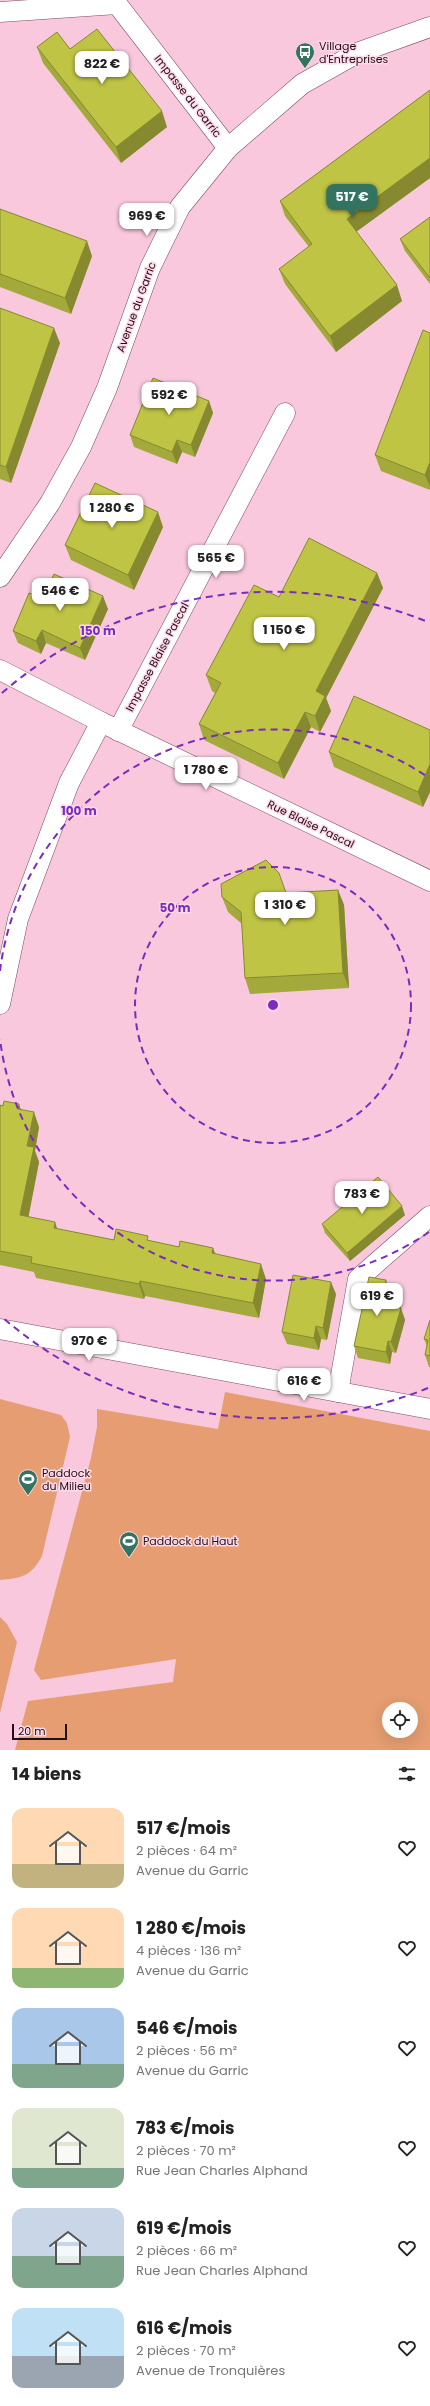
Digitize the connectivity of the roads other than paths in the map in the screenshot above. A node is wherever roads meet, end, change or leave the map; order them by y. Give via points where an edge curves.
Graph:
1 (0, 12) edge
2 (430, 27) edge
3 (228, 148) junction
4 (285, 413) dead end
5 (0, 577) edge
6 (0, 670) edge
7 (110, 726) junction
8 (430, 882) edge
9 (0, 1004) edge
10 (430, 1216) edge
11 (0, 1329) edge
12 (338, 1392) junction
13 (430, 1409) edge

1 - 3 street, Impasse du Garric via 117,4
2 - 3 street, Avenue du Garric via 358,53 302,84
3 - 5 street, Avenue du Garric via 180,207 150,268 107,388 81,447 50,503
4 - 7 street, Impasse Blaise Pascal
6 - 7 street, Rue Blaise Pascal
7 - 8 street, Rue Blaise Pascal
7 - 9 street, Impasse Blaise Pascal via 69,783 18,919
10 - 12 street via 358,1279
11 - 12 street
12 - 13 street

